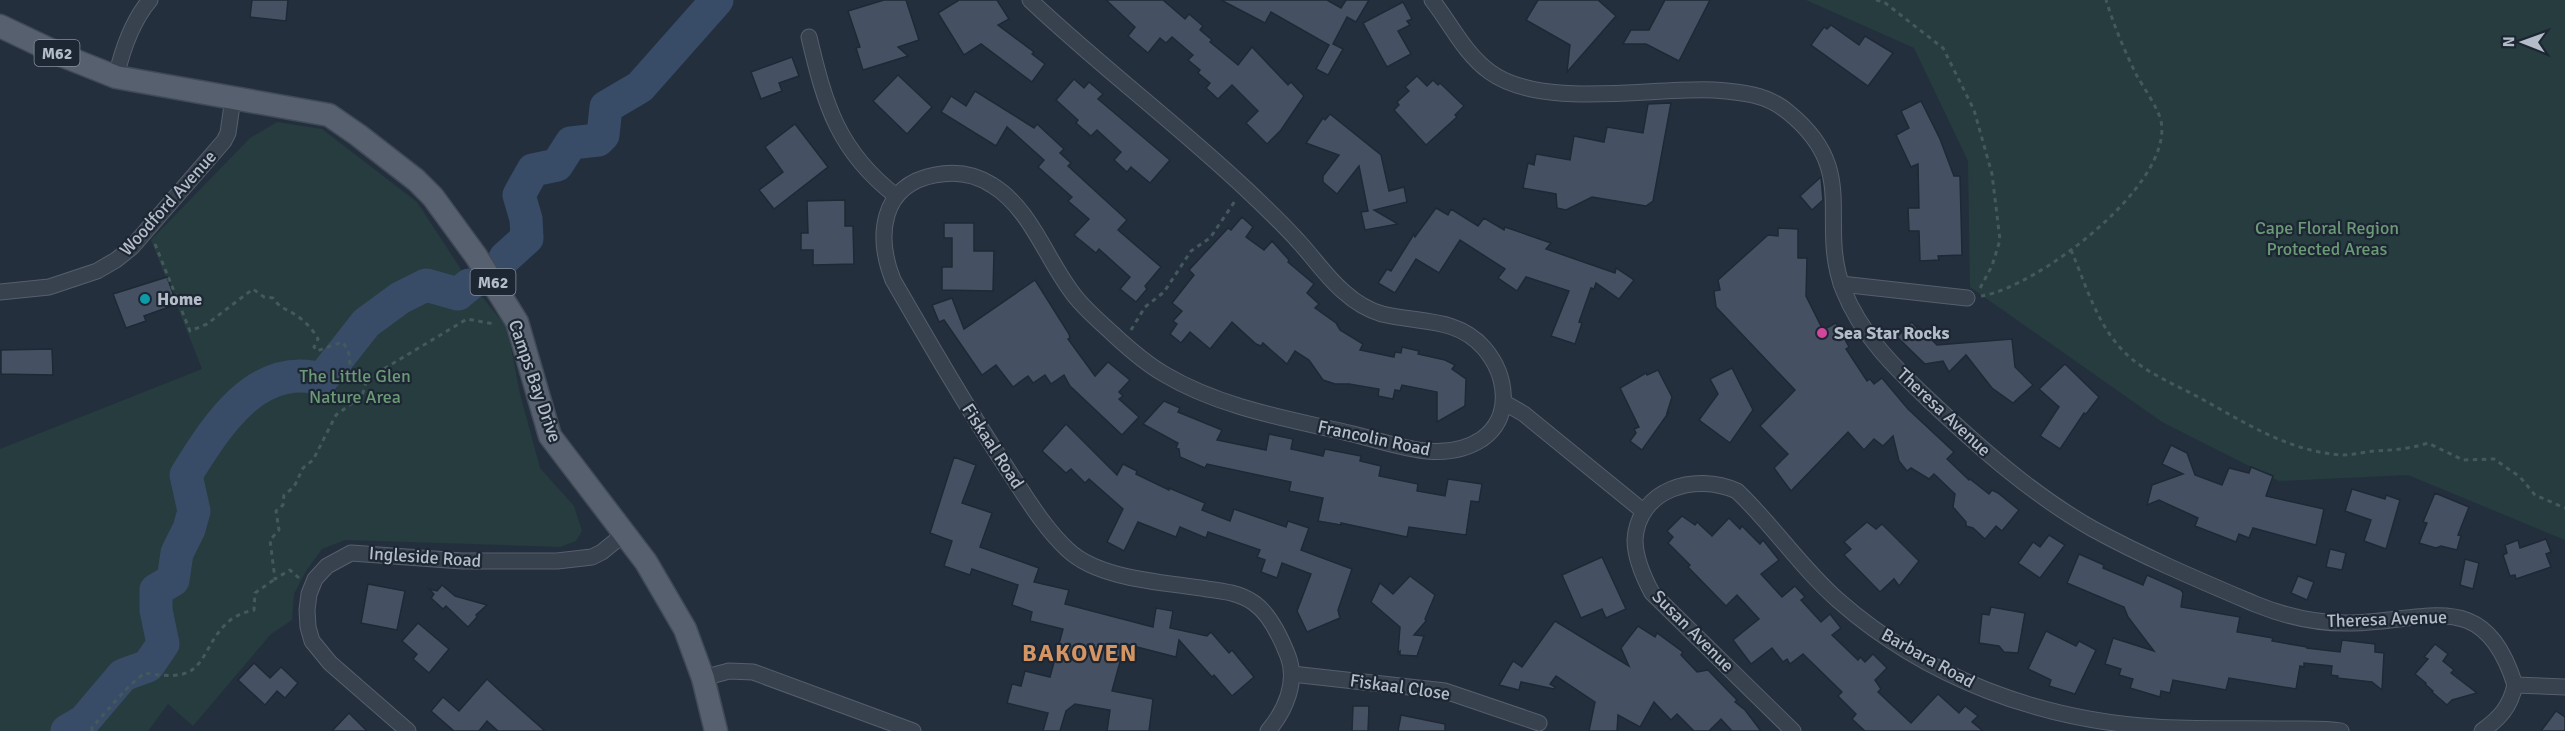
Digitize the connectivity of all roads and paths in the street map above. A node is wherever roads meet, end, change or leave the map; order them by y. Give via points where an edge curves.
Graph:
1 (150, 0) edge
2 (1030, 0) edge
3 (1432, 0) edge
4 (1876, 0) edge
5 (2106, 0) edge
6 (0, 26) edge
7 (809, 37) dead end
8 (116, 77) junction
9 (232, 98) junction
10 (1244, 187) junction
11 (896, 196) junction
12 (148, 228) junction
13 (2071, 250) junction
14 (1841, 284) junction
15 (0, 292) edge
16 (1970, 298) junction
17 (503, 326) dead end
18 (1122, 342) junction
19 (367, 379) junction
20 (1505, 403) junction
21 (2565, 508) edge
22 (1643, 511) junction
23 (624, 534) junction
24 (275, 579) junction
25 (311, 589) junction
26 (1292, 674) junction
27 (703, 678) junction
28 (2515, 685) junction
29 (2565, 687) edge
30 (1539, 723) dead end
31 (92, 731) edge
32 (408, 731) edge
33 (716, 731) edge
34 (913, 731) edge
35 (1268, 731) edge
36 (1793, 731) edge
37 (2342, 731) edge
38 (2482, 731) edge

1 - 8 street via 132,29
2 - 10 street
3 - 14 street, Theresa Avenue via 1457,38 1489,72 1530,90 1724,91 1749,93 1787,110 1829,164
4 - 16 path via 1884,2 1943,48 1974,110 1992,174 2000,240 1983,284
5 - 13 path via 2130,63 2161,121 2160,148 2145,177 2126,201
6 - 8 main road, Camps Bay Drive / M62
7 - 11 street via 824,96 849,149
8 - 9 main road, Camps Bay Drive / M62
9 - 12 street, Woodford Avenue via 224,141
9 - 23 main road, Camps Bay Drive / M62 via 320,112 338,120 399,165 433,197 517,322 550,436
10 - 18 path via 1210,238 1191,251 1164,292 1145,307
10 - 20 street via 1288,229 1341,290 1362,305 1381,313 1443,322 1466,332 1495,364
11 - 18 street, Francolin Road via 916,181 942,174 969,175 993,185 1013,200 1084,308
11 - 26 street, Fiskaal Road via 885,220 884,234 893,280 982,431 1050,530 1069,552 1095,567 1229,592 1255,603 1271,621
12 - 15 street, Woodford Avenue via 132,247 97,271 49,287
12 - 19 path via 190,331 207,324 253,289 297,315 315,333 317,351 342,342 351,357 350,375 357,380
13 - 16 path via 1991,295
13 - 21 path via 2098,312 2117,344 2153,375 2233,418 2291,446 2343,455 2404,451 2428,443 2463,460 2494,459 2520,477 2535,495
14 - 16 street
14 - 28 street, Theresa Avenue via 1862,327 1916,388 2016,476 2093,529 2295,618 2355,623 2443,614 2464,618 2496,642
17 - 19 path via 467,319
18 - 20 street, Francolin Road via 1161,373 1220,401 1427,451 1449,452 1469,447 1498,422
19 - 24 path via 362,396 336,415 314,460 303,468 276,511 279,530 270,540
20 - 22 street via 1524,414
22 - 36 street, Susan Avenue via 1635,543 1652,593
22 - 37 street, Barbara Road via 1659,497 1686,484 1721,484 1737,491 1838,600 1895,644 1993,694 2032,707 2070,717 2157,728
23 - 25 street, Ingleside Road via 592,557 557,561 462,561 351,553 327,566
23 - 27 main road, Camps Bay Drive / M62 via 674,606
24 - 25 path via 290,570
24 - 31 path via 255,593 254,610 240,613 222,626 198,665 185,674 145,673 128,685
25 - 32 street, Ingleside Road via 307,610 312,641 330,663
26 - 30 street, Fiskaal Close via 1445,691
26 - 35 street, Fiskaal Road via 1288,698
27 - 33 main road, Camps Bay Drive / M62
27 - 34 street via 729,671 753,672
28 - 29 street
28 - 38 street via 2511,702

